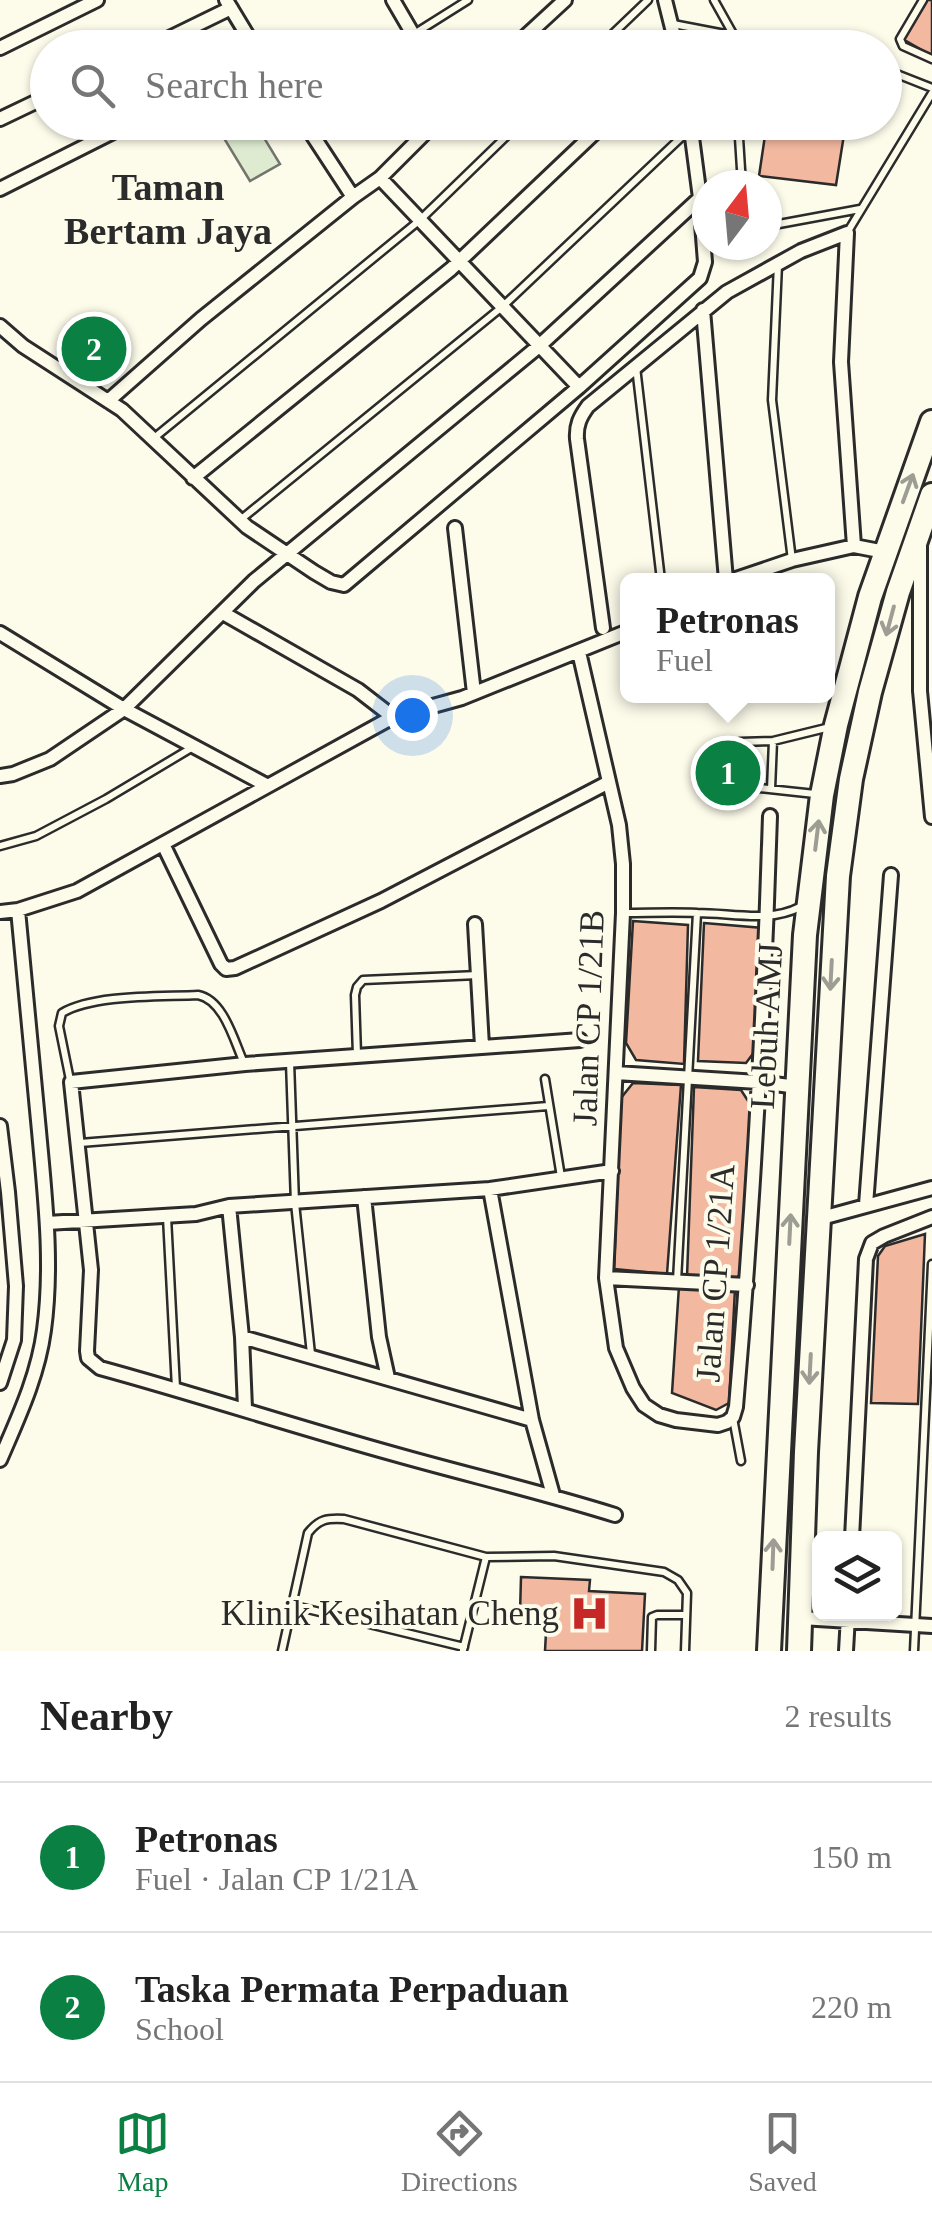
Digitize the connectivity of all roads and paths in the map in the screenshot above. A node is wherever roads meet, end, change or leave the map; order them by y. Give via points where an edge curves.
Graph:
1 (97, 0) edge
2 (393, 0) edge
3 (565, 0) edge
4 (648, 0) edge
5 (665, 0) edge
6 (714, 0) edge
7 (923, 0) edge
8 (464, 1) edge
9 (229, 4) edge
10 (546, 6) edge
11 (672, 24) junction
12 (182, 30) edge
13 (244, 30) edge
14 (411, 30) edge
15 (430, 30) edge
16 (527, 30) edge
17 (617, 30) edge
18 (673, 30) edge
19 (709, 30) edge
20 (732, 30) edge
21 (902, 36) edge
22 (2, 42) edge
23 (902, 44) edge
24 (932, 59) edge
25 (902, 78) edge
26 (932, 90) edge
27 (30, 105) edge
28 (0, 119) edge
29 (98, 140) edge
30 (316, 140) edge
31 (418, 140) edge
32 (502, 140) edge
33 (587, 140) edge
34 (675, 140) edge
35 (692, 140) edge
36 (739, 140) edge
37 (696, 170) edge
38 (741, 170) edge
39 (380, 178) junction
40 (0, 190) edge
41 (353, 197) junction
42 (692, 205) edge
43 (861, 209) junction
44 (420, 220) junction
45 (782, 223) edge
46 (847, 233) junction
47 (706, 260) edge
48 (459, 261) junction
49 (778, 263) junction
50 (502, 306) junction
51 (702, 310) junction
52 (0, 326) edge
53 (539, 346) junction
54 (636, 366) junction
55 (579, 387) junction
56 (108, 401) junction
57 (932, 422) edge
58 (152, 440) junction
59 (193, 478) junction
60 (932, 496) edge
61 (239, 521) junction
62 (920, 527) junction
63 (455, 528) dead end
64 (854, 546) junction
65 (885, 552) junction
66 (286, 555) junction
67 (792, 560) junction
68 (661, 573) edge
69 (729, 573) edge
70 (752, 573) edge
71 (223, 613) junction
72 (602, 628) dead end
73 (0, 632) edge
74 (620, 634) edge
75 (579, 652) junction
76 (926, 692) edge
77 (474, 693) junction
78 (124, 709) junction
79 (393, 717) junction
80 (836, 725) junction
81 (773, 741) junction
82 (193, 747) junction
83 (735, 759) dead end
84 (0, 776) edge
85 (609, 782) junction
86 (268, 786) junction
87 (760, 788) dead end
88 (771, 789) junction
89 (822, 795) junction
90 (770, 816) dead end
91 (932, 817) edge
92 (163, 844) junction
93 (0, 846) edge
94 (891, 875) dead end
95 (809, 901) junction
96 (18, 910) junction
97 (0, 912) edge
98 (697, 912) junction
99 (623, 913) junction
100 (767, 916) junction
101 (475, 924) dead end
102 (478, 975) junction
103 (580, 1040) dead end
104 (482, 1046) junction
105 (358, 1056) junction
106 (290, 1061) junction
107 (245, 1064) junction
108 (616, 1074) junction
109 (690, 1078) junction
110 (545, 1080) dead end
111 (71, 1082) junction
112 (758, 1082) junction
113 (798, 1087) junction
114 (548, 1106) junction
115 (0, 1126) edge
116 (293, 1126) junction
117 (79, 1143) junction
118 (612, 1171) junction
119 (561, 1178) junction
120 (929, 1188) edge
121 (490, 1189) junction
122 (364, 1196) junction
123 (295, 1203) junction
124 (866, 1205) junction
125 (228, 1206) junction
126 (932, 1214) edge
127 (167, 1216) junction
128 (818, 1219) junction
129 (87, 1221) junction
130 (47, 1223) junction
131 (932, 1264) edge
132 (606, 1278) junction
133 (676, 1282) junction
134 (747, 1285) junction
135 (242, 1337) junction
136 (311, 1357) junction
137 (388, 1378) junction
138 (0, 1384) edge
139 (176, 1388) junction
140 (245, 1408) junction
141 (733, 1416) junction
142 (532, 1420) junction
143 (718, 1425) joint
144 (0, 1460) edge
145 (741, 1462) dead end
146 (553, 1495) junction
147 (615, 1514) dead end
148 (852, 1531) edge
149 (486, 1557) junction
150 (291, 1605) junction
151 (685, 1615) junction
152 (801, 1618) junction
153 (812, 1618) edge
154 (848, 1621) edge
155 (882, 1621) edge
156 (916, 1625) junction
157 (932, 1626) edge
158 (464, 1649) edge
159 (282, 1651) edge
160 (651, 1651) edge
161 (685, 1651) edge
162 (769, 1651) edge
163 (799, 1651) edge
164 (846, 1651) edge
165 (914, 1651) edge

1 - 22 street
2 - 14 street
3 - 10 street
4 - 17 lane
5 - 11 street
6 - 20 lane
7 - 21 lane
8 - 15 lane
9 - 12 street
9 - 13 street
10 - 16 street
11 - 18 street
11 - 19 lane
23 - 24 lane
25 - 26 lane
26 - 43 lane
27 - 28 street
29 - 40 street
30 - 41 street
31 - 39 street
32 - 44 lane
33 - 48 street
34 - 50 lane
35 - 37 street
36 - 38 lane
39 - 41 street
39 - 44 street
41 - 56 street
42 - 53 street
43 - 45 lane
43 - 46 lane
44 - 48 street
44 - 58 lane
46 - 49 street
46 - 64 street via 841,362
47 - 55 street via 700,278
48 - 50 street
48 - 59 street
49 - 51 street
49 - 67 lane via 772,400
50 - 53 street
50 - 61 lane
51 - 54 street
51 - 69 street
52 - 56 street
53 - 55 street
53 - 66 street
54 - 68 lane
54 - 72 street via 588,406 576,428
55 - 66 street via 344,585
56 - 58 street
65 -> 57 highway, Lebuh AMJ
58 - 59 street
59 - 61 street
60 - 62 highway, Lebuh AMJ
61 - 66 street
62 - 76 street
62 -> 128 highway, Lebuh AMJ via 870,692 846,815
63 - 77 street
64 - 65 street
64 - 67 street
65 - 80 highway, Lebuh AMJ
66 - 71 street
67 - 70 street
71 - 78 street
71 - 79 street
73 - 78 street
74 - 75 street
75 - 77 street
75 - 85 street, Jalan CP 1/21B
76 - 91 street
77 - 79 street
78 - 82 street
78 - 84 street via 50,759
79 - 86 street
80 - 81 lane
80 - 89 highway, Lebuh AMJ
81 - 83 lane via 740,742
81 - 88 lane
82 - 86 street
82 - 93 lane via 36,836
85 - 92 street via 381,901 235,968 221,964
85 - 99 street, Jalan CP 1/21B via 619,825
86 - 92 street
87 - 88 lane
88 - 89 lane
95 -> 89 highway, Lebuh AMJ
90 - 100 street, Jalan CP 1/21A
92 - 96 street via 77,891
94 - 124 street
95 - 100 lane
95 - 113 highway, Lebuh AMJ
96 - 97 street
96 - 130 street
98 - 99 lane
98 - 100 lane
98 - 109 lane
99 - 108 street, Jalan CP 1/21B
100 - 112 street, Jalan CP 1/21A
101 - 102 street
102 - 104 street
102 - 105 lane via 363,980 355,995
103 - 104 street
104 - 105 street
105 - 106 street
106 - 107 street
106 - 116 lane
107 - 111 street
107 - 111 lane via 207,997 122,999 62,1012
108 - 109 street
108 - 118 street, Jalan CP 1/21B
109 - 112 street
109 - 133 lane
110 - 114 lane
111 - 117 street
112 - 113 street
112 - 134 street, Jalan CP 1/21A
162 -> 113 highway, Lebuh AMJ
114 - 116 lane
114 - 119 lane
115 - 138 street via 16,1286 14,1340
116 - 117 lane
116 - 123 lane
117 - 129 street
118 - 119 street
118 - 132 street, Jalan CP 1/21B
119 - 121 street
120 - 124 street
120 - 126 street
121 - 122 street
121 - 142 street
122 - 123 street
122 - 137 street
123 - 125 street
123 - 136 lane
124 - 128 street
125 - 127 street
125 - 135 street
126 - 148 street via 872,1243 866,1259
127 - 129 street
127 - 139 lane
128 -> 152 highway, Lebuh AMJ
129 - 130 street
129 - 139 street via 88,1358 100,1368
130 - 144 street via 44,1332
131 - 156 lane
132 - 133 street
132 - 143 street, Jalan CP 1/21B via 616,1348 644,1404 676,1420
133 - 134 street
134 - 141 street, Jalan CP 1/21A
135 - 136 street
135 - 140 street
136 - 137 street
137 - 142 street
139 - 140 street
140 - 146 street
141 - 143 street, Jalan CP 1/21A
141 - 145 lane
142 - 146 street
146 - 147 street
149 - 150 lane via 328,1518 308,1533
149 - 151 lane via 554,1556 664,1572 687,1593
149 - 158 lane
150 - 158 lane
150 - 159 lane
151 - 160 lane via 652,1617
151 - 161 lane
152 - 153 street
152 - 163 highway, Lebuh AMJ
154 - 164 street
155 - 156 street
156 - 157 street
156 - 165 lane

